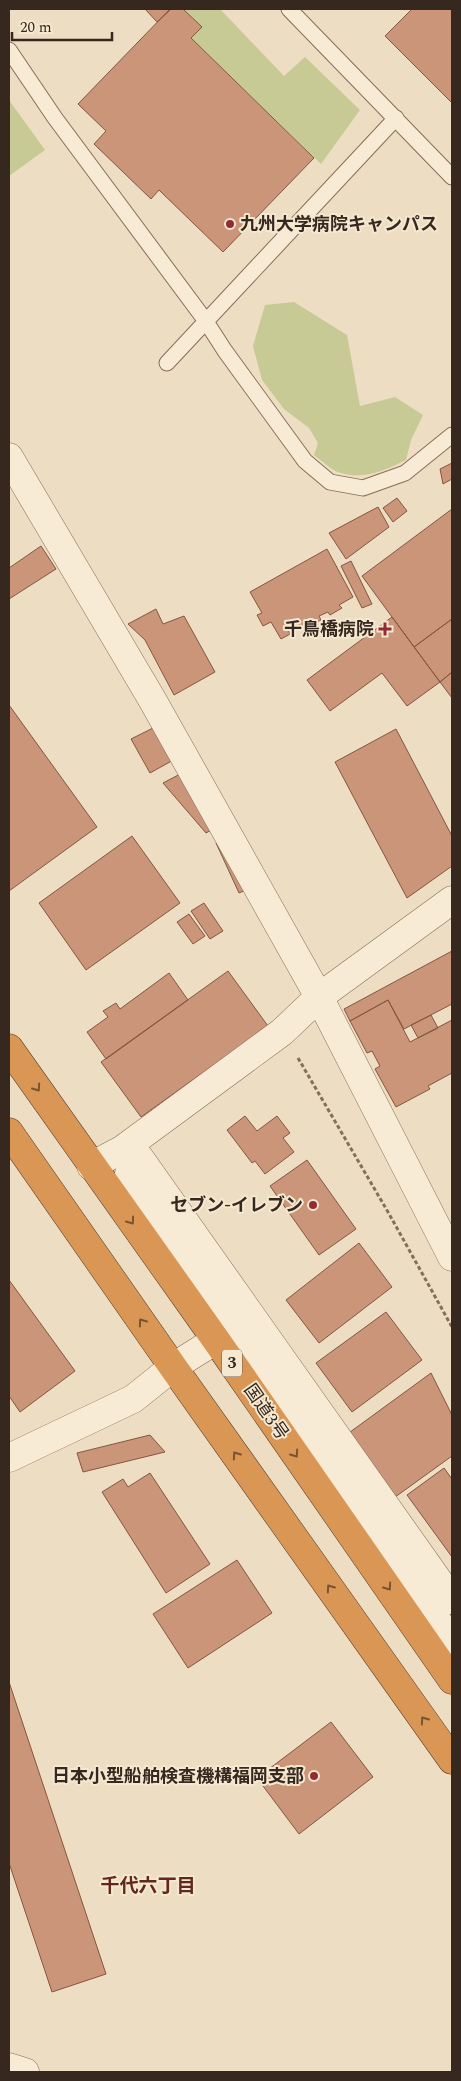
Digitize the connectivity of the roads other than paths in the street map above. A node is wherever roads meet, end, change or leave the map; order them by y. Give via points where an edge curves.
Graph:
1 (289, 9) edge
2 (9, 50) edge
3 (396, 118) junction
4 (452, 177) edge
5 (205, 320) junction
6 (167, 363) dead end
7 (452, 435) edge
8 (9, 457) edge
9 (452, 900) edge
10 (319, 997) junction
11 (9, 1048) edge
12 (9, 1132) edge
13 (91, 1166) junction
14 (452, 1257) edge
15 (216, 1340) junction
16 (173, 1367) junction
17 (9, 1458) edge
18 (452, 1600) edge
19 (452, 1642) edge
20 (452, 1680) edge
21 (452, 1760) edge
22 (9, 2067) edge
23 (25, 2072) edge

1 - 3 lane
2 - 5 lane via 55,118
3 - 4 lane
3 - 5 lane
5 - 6 lane
5 - 7 lane via 305,461 330,482 363,488 405,473
8 - 10 street via 153,701
9 - 10 street
10 - 13 street via 282,1032 123,1149
10 - 14 street
11 -> 13 highway, 国道3号 / 3
16 -> 12 highway
13 -> 15 highway, 国道3号 / 3
15 - 16 street
15 -> 20 highway, 国道3号 / 3
16 - 17 street via 133,1399
21 -> 16 highway
18 - 19 street via 139,1157 132,1163 129,1174 134,1182 182,1256
22 - 23 street

